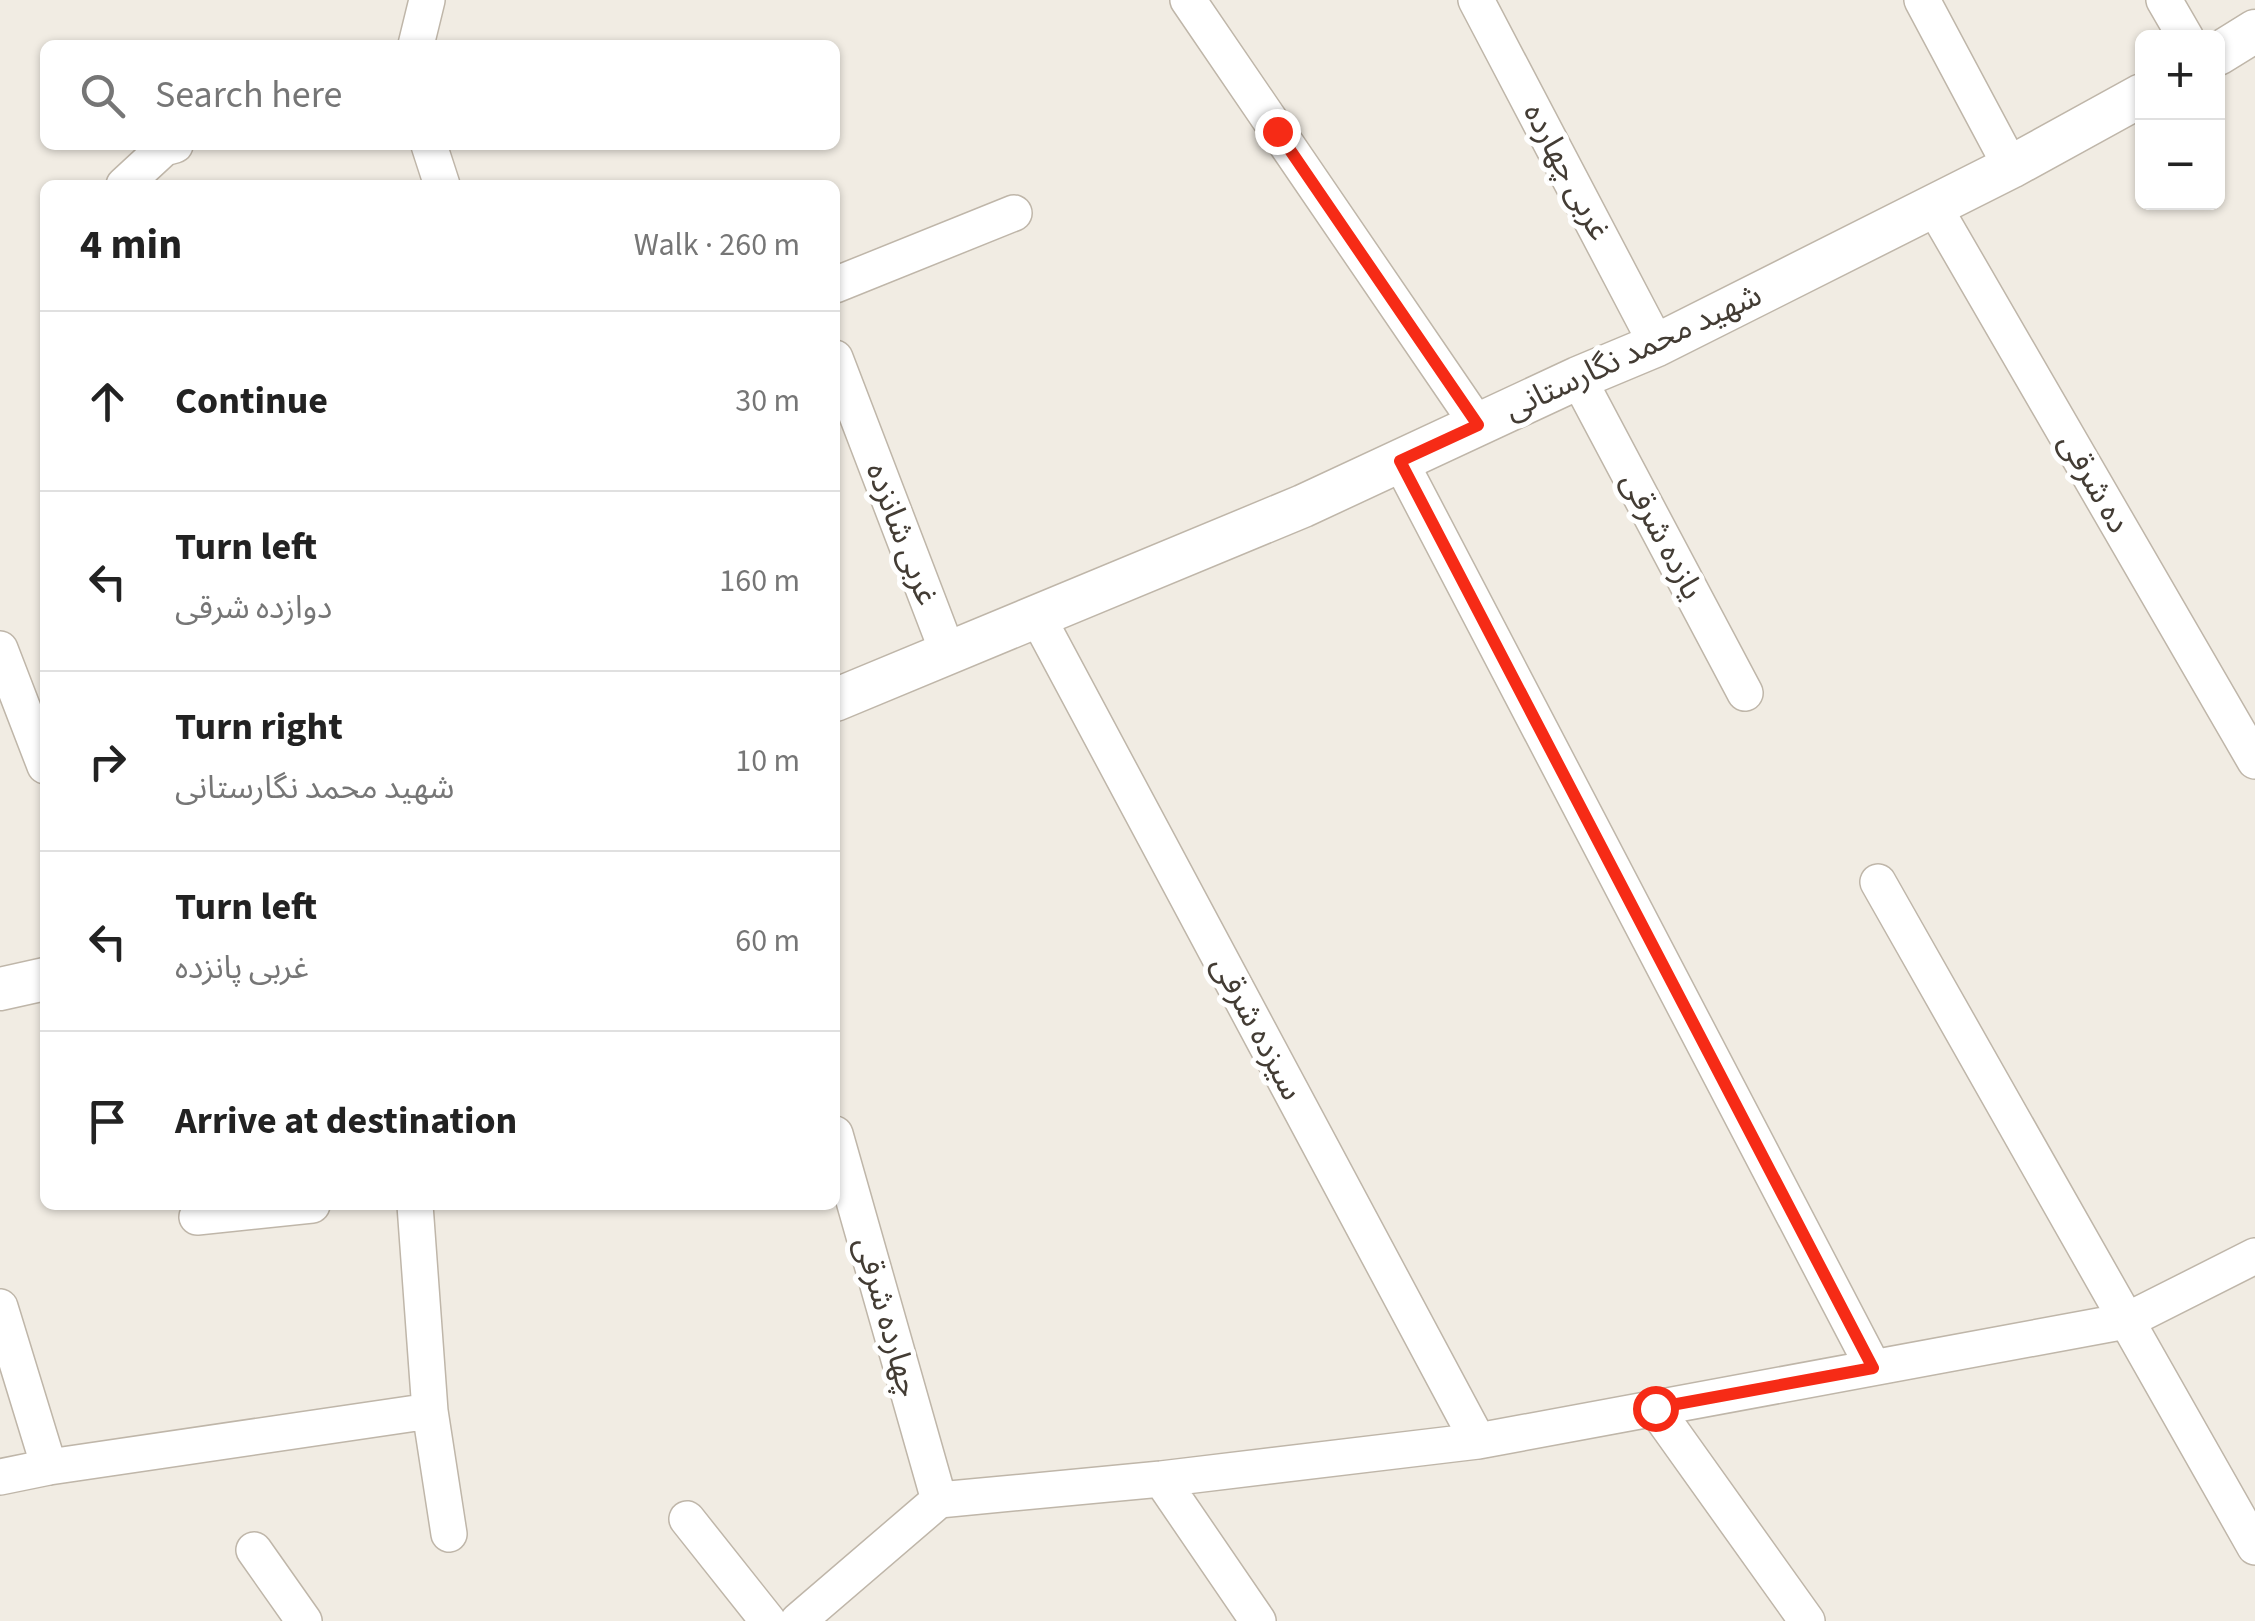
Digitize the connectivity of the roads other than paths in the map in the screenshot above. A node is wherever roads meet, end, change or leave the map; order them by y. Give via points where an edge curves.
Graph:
1 (428, 0) edge
2 (1188, 0) edge
3 (1476, 0) edge
4 (1922, 0) edge
5 (2164, 0) edge
6 (2181, 30) edge
7 (2255, 31) edge
8 (417, 40) edge
9 (2225, 50) edge
10 (2135, 100) edge
11 (162, 150) edge
12 (431, 150) edge
13 (2011, 168) junction
14 (129, 180) edge
15 (440, 180) edge
16 (1932, 205) junction
17 (1014, 213) dead end
18 (840, 283) edge
19 (1657, 345) junction
20 (840, 371) edge
21 (1578, 378) junction
22 (1478, 425) junction
23 (1400, 461) junction
24 (1037, 616) junction
25 (0, 648) edge
26 (948, 654) junction
27 (1745, 693) dead end
28 (840, 698) edge
29 (40, 753) edge
30 (2255, 761) edge
31 (1878, 882) dead end
32 (40, 980) edge
33 (0, 989) edge
34 (840, 1158) edge
35 (268, 1210) edge
36 (415, 1210) edge
37 (198, 1218) dead end
38 (2255, 1256) edge
39 (0, 1307) edge
40 (2126, 1321) junction
41 (1873, 1368) junction
42 (1655, 1408) junction
43 (430, 1411) junction
44 (1478, 1440) junction
45 (49, 1467) junction
46 (0, 1477) edge
47 (1161, 1479) junction
48 (939, 1500) junction
49 (687, 1519) dead end
50 (449, 1534) dead end
51 (2255, 1547) edge
52 (254, 1550) dead end
53 (304, 1621) edge
54 (768, 1621) edge
55 (798, 1621) edge
56 (1258, 1621) edge
57 (1807, 1621) edge

1 - 8 street
2 - 22 street
3 - 19 street, غربی چهارده
4 - 13 street
5 - 6 street
7 - 9 street
10 - 13 street, شهید محمد نگارستانی
11 - 14 street
12 - 15 street
13 - 16 street, شهید محمد نگارستانی
16 - 19 street, شهید محمد نگارستانی
16 - 30 street, ده شرقی
17 - 18 street
19 - 21 street, شهید محمد نگارستانی
20 - 26 street, غربی شانزده
21 - 22 street, شهید محمد نگارستانی
21 - 27 street, یازده شرقی
22 - 23 street, شهید محمد نگارستانی
23 - 24 street, شهید محمد نگارستانی
23 - 41 street
24 - 26 street, شهید محمد نگارستانی
24 - 44 street, سیزده شرقی
25 - 29 street
26 - 28 street, شهید محمد نگارستانی
31 - 40 street
32 - 33 street
34 - 48 street, چهارده شرقی
35 - 37 street
36 - 43 street
38 - 40 street
39 - 45 street
40 - 41 street
40 - 51 street
41 - 42 street
42 - 44 street
42 - 57 street
43 - 45 street
43 - 50 street
44 - 47 street
45 - 46 street
47 - 48 street
47 - 56 street
48 - 55 street
49 - 54 street
52 - 53 street

